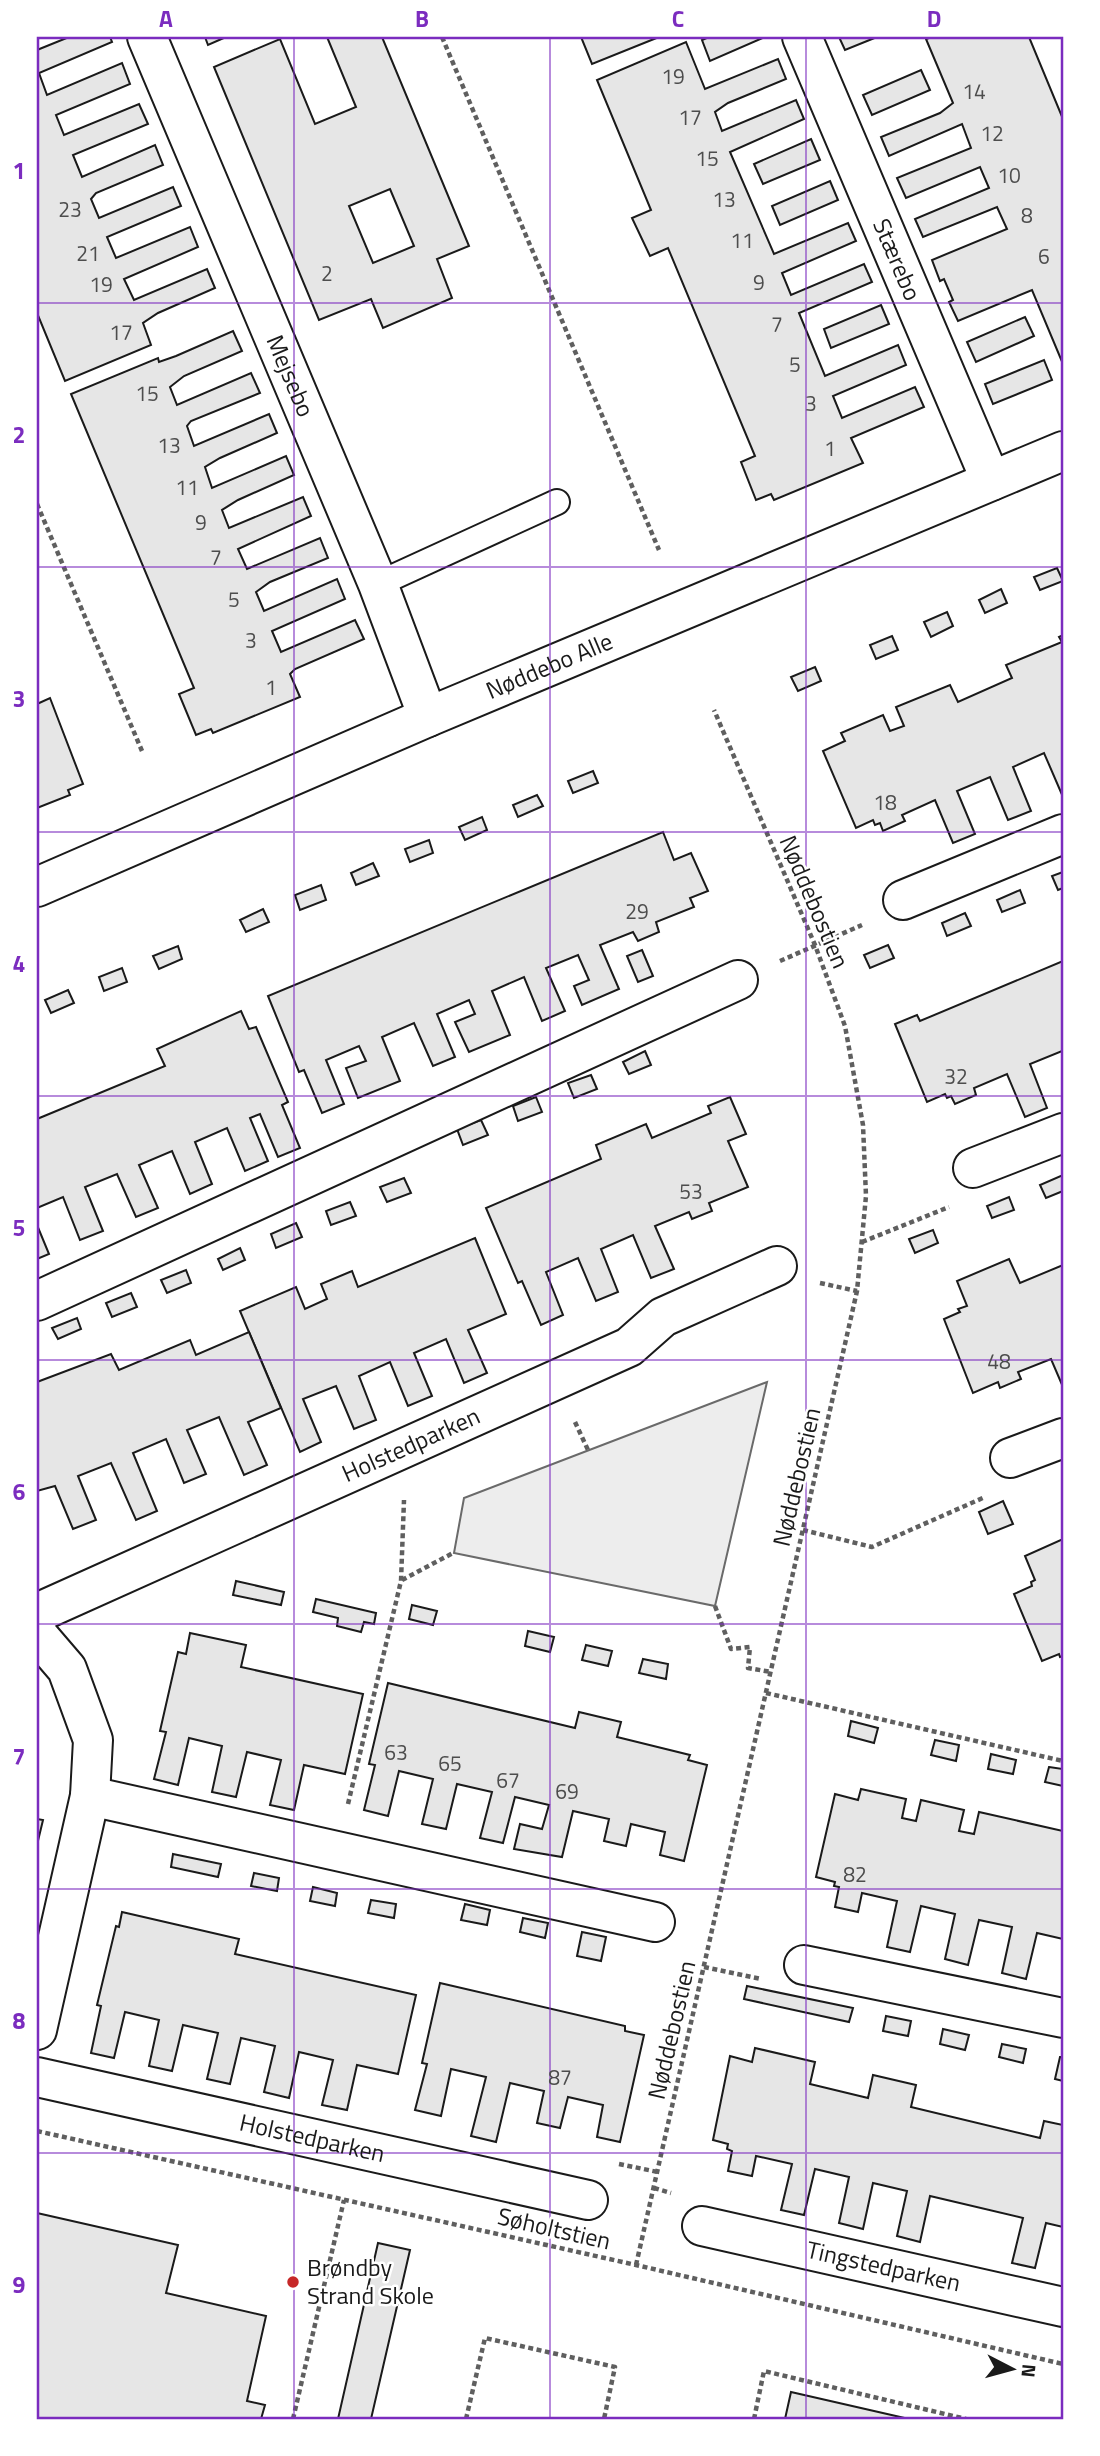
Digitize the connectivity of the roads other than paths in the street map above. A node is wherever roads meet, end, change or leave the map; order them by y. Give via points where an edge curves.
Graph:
1 (146, 37) edge
2 (802, 37) edge
3 (1063, 451) edge
4 (991, 481) junction
5 (557, 502) dead end
6 (378, 584) junction
7 (428, 717) junction
8 (1063, 834) edge
9 (37, 887) edge
10 (903, 900) dead end
11 (738, 980) dead end
12 (1063, 1133) edge
13 (973, 1168) road end
14 (777, 1266) dead end
15 (37, 1301) edge
16 (1063, 1437) edge
17 (1010, 1458) road end
18 (37, 1613) edge
19 (37, 1633) edge
20 (90, 1796) junction
21 (655, 1922) dead end
22 (804, 1965) dead end
23 (1063, 2018) edge
24 (37, 2030) edge
25 (37, 2077) edge
26 (587, 2200) dead end
27 (702, 2226) dead end
28 (1063, 2307) edge

1 - 6 street, Mejsebo
2 - 4 street, Stærebo
3 - 4 street, Nøddebo Alle
4 - 7 street, Nøddebo Alle
5 - 6 lane
6 - 7 street, Mejsebo
7 - 9 street, Nøddebo Alle
8 - 10 street
11 - 15 street
12 - 13 street
14 - 18 street, Holstedparken via 663,1317 629,1346
16 - 17 street
19 - 20 street via 67,1669 93,1740
20 - 21 street
20 - 24 street
22 - 23 street
25 - 26 street, Holstedparken
27 - 28 street, Tingstedparken

